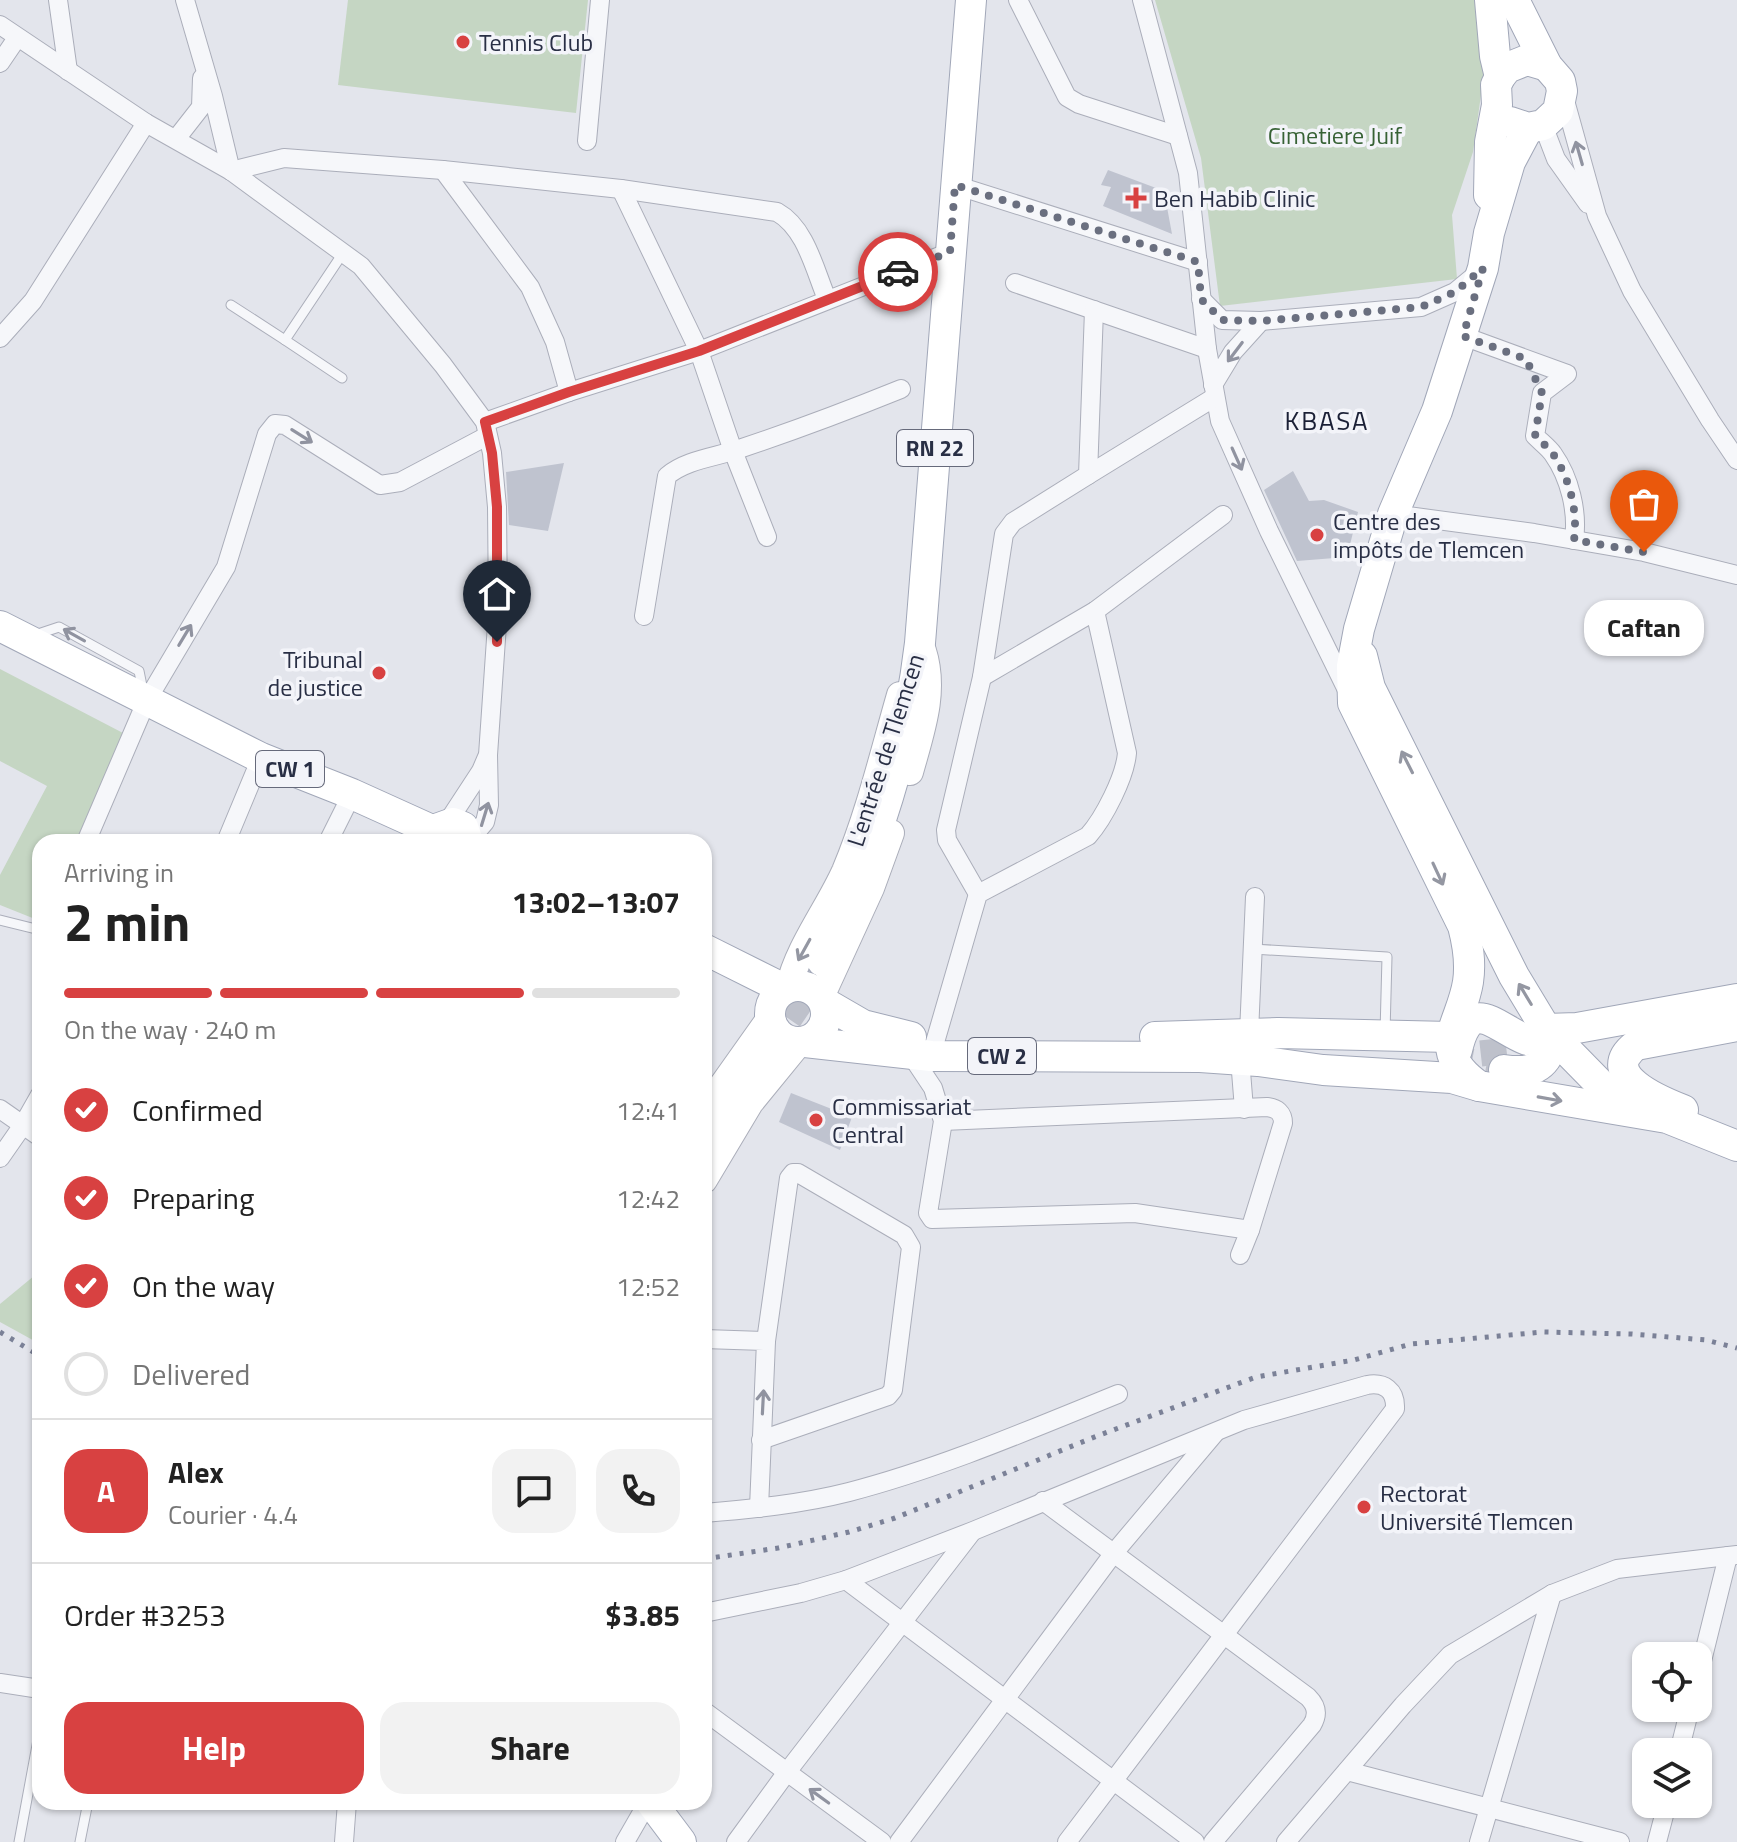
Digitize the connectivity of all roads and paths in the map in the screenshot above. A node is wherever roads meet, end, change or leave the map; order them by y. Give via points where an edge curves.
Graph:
1 (58, 0) edge
2 (185, 0) edge
3 (600, 0) edge
4 (971, 0) edge
5 (1018, 0) edge
6 (1142, 0) edge
7 (1490, 0) edge
8 (1514, 0) edge
9 (0, 25) edge
10 (194, 36) junction
11 (17, 38) junction
12 (0, 63) edge
13 (68, 71) junction
14 (1555, 78) junction
15 (1498, 91) junction
16 (146, 123) junction
17 (1535, 126) junction
18 (1178, 136) junction
19 (176, 139) junction
20 (587, 141) dead end
21 (443, 170) junction
22 (231, 171) junction
23 (955, 185) junction
24 (621, 189) junction
25 (1597, 216) junction
26 (1489, 233) junction
27 (950, 252) junction
28 (343, 253) junction
29 (1198, 262) junction
30 (1483, 268) junction
31 (1015, 283) dead end
32 (827, 299) junction
33 (1201, 299) junction
34 (231, 305) dead end
35 (1094, 310) junction
36 (1261, 321) junction
37 (1463, 336) junction
38 (0, 338) edge
39 (285, 340) junction
40 (1207, 349) junction
41 (699, 351) junction
42 (1526, 359) junction
43 (342, 378) dead end
44 (901, 389) dead end
45 (1214, 391) junction
46 (569, 392) junction
47 (1542, 393) junction
48 (486, 429) junction
49 (733, 451) junction
50 (1737, 460) edge
51 (1088, 475) junction
52 (1393, 514) junction
53 (1223, 515) dead end
54 (767, 537) dead end
55 (1574, 540) junction
56 (1737, 575) edge
57 (1095, 611) junction
58 (644, 616) dead end
59 (1359, 629) junction
60 (12, 633) edge
61 (920, 643) junction
62 (982, 677) junction
63 (146, 702) junction
64 (1353, 703) junction
65 (488, 755) junction
66 (261, 758) junction
67 (352, 794) junction
68 (89, 834) edge
69 (229, 834) edge
70 (332, 834) edge
71 (446, 834) edge
72 (452, 834) edge
73 (456, 834) edge
74 (978, 894) junction
75 (1255, 897) dead end
76 (0, 920) edge
77 (32, 928) edge
78 (1253, 949) junction
79 (712, 955) edge
80 (822, 961) tunnel mouth
81 (712, 965) edge
82 (1737, 999) edge
83 (823, 1000) junction
84 (778, 1002) junction
85 (1737, 1013) edge
86 (1737, 1026) edge
87 (1536, 1035) junction
88 (1385, 1036) junction
89 (802, 1042) junction
90 (1580, 1043) dead end
91 (1249, 1047) junction
92 (932, 1050) junction
93 (1449, 1052) junction
94 (762, 1055) tunnel mouth
95 (1492, 1078) junction
96 (712, 1099) edge
97 (0, 1109) edge
98 (32, 1109) edge
99 (1244, 1109) junction
100 (1635, 1111) junction
101 (943, 1121) junction
102 (23, 1125) junction
103 (712, 1130) edge
104 (32, 1131) edge
105 (1737, 1131) edge
106 (1737, 1146) edge
107 (0, 1158) edge
108 (712, 1167) edge
109 (1250, 1230) junction
110 (1240, 1255) dead end
111 (712, 1339) edge
112 (766, 1341) junction
113 (1118, 1394) dead end
114 (1217, 1431) junction
115 (761, 1440) junction
116 (1043, 1501) junction
117 (759, 1508) junction
118 (712, 1512) edge
119 (973, 1531) junction
120 (1113, 1554) junction
121 (1732, 1556) edge
122 (846, 1580) junction
123 (1552, 1594) junction
124 (712, 1611) edge
125 (902, 1622) junction
126 (1223, 1635) junction
127 (1708, 1642) edge
128 (0, 1683) edge
129 (32, 1688) edge
130 (1004, 1699) junction
131 (712, 1717) edge
132 (1347, 1771) junction
133 (32, 1772) edge
134 (787, 1772) junction
135 (1113, 1781) junction
136 (1488, 1807) junction
137 (86, 1810) edge
138 (346, 1810) edge
139 (644, 1810) edge
140 (655, 1810) edge
141 (1663, 1818) edge
142 (1304, 1821) junction
143 (1193, 1841) edge
144 (19, 1842) edge
145 (80, 1842) edge
146 (344, 1842) edge
147 (625, 1842) edge
148 (681, 1842) edge
149 (736, 1842) edge
150 (882, 1842) edge
151 (899, 1842) edge
152 (1067, 1842) edge
153 (1213, 1842) edge
154 (1286, 1842) edge
155 (1298, 1842) edge
156 (1479, 1842) edge
157 (1620, 1842) edge
158 (1657, 1842) edge

1 - 13 street
2 - 10 street
3 - 20 street
4 - 23 main road, L'entrée de Tlemcen / RN 22
5 - 18 street via 1067,97
6 - 18 street
7 - 15 main road
8 - 14 main road
9 - 11 street
10 - 19 street via 203,85 201,107
10 - 22 street
11 - 12 street
11 - 13 street
13 - 16 street
14 - 15 main road via 1538,61 1516,63
14 - 17 main road via 1558,111
25 -> 14 street
15 - 17 main road via 1508,121
15 - 26 main road via 1490,142
16 - 19 street
16 - 38 street via 33,301
17 - 25 street
17 - 26 main road via 1510,162
18 - 29 street via 1188,173
19 - 22 street
21 - 22 street via 284,158
21 - 24 street
21 - 46 street via 530,287 555,342
22 - 28 street
23 - 27 main road, L'entrée de Tlemcen / RN 22
23 - 29 street
24 - 32 street via 777,212 796,228
24 - 41 street
25 - 50 street via 1632,291
26 - 30 main road
27 - 32 street
27 - 61 main road, L'entrée de Tlemcen / RN 22
28 - 39 lane
28 - 48 street via 361,266 443,365
29 - 33 street
30 - 36 street via 1455,292 1421,307
30 - 37 main road
31 - 35 street
32 - 41 street
33 - 36 street via 1222,320
33 - 40 street
34 - 39 lane
35 - 40 street
35 - 51 street
36 -> 45 street via 1233,352
37 - 42 street
37 - 52 main road
39 - 43 lane
40 - 45 street
41 - 46 street
41 - 49 street
42 - 47 street
42 - 47 street via 1567,374
44 - 49 street
45 - 51 street
45 -> 64 street via 1220,421
46 - 48 street
47 - 55 street via 1535,436 1553,453 1569,488 1577,519
63 -> 48 street via 226,567 267,434 275,424 285,425 380,485 400,482
48 - 65 street via 497,507 498,610
49 - 54 street
49 - 58 street via 677,467 667,476
51 - 62 street via 1013,522 1004,534
52 - 55 street
52 - 59 main road
53 - 57 street
55 - 56 street
57 - 62 street
57 - 74 street via 1126,764 1088,836
59 - 64 main road
87 -> 59 main road via 1514,976 1370,688
60 - 63 main road, CW 1
61 - 80 main road, L'entrée de Tlemcen / RN 22 via 909,717 876,832
61 - 83 main road, L'entrée de Tlemcen via 929,676 928,698 904,793
61 -> 84 main road, L'entrée de Tlemcen via 907,668 862,827 836,892
62 - 74 street via 946,830
63 - 66 main road, CW 1
63 - 68 street
64 -> 93 main road via 1463,926 1468,985
65 - 72 street
73 -> 65 street via 485,822
66 - 67 main road, CW 1
66 - 69 street
67 - 70 street
67 - 71 main road, CW 1
74 - 92 street
75 - 78 street
76 - 77 lane
78 - 88 lane via 1387,957
78 - 91 street
79 - 84 main road
81 - 84 main road
82 - 87 main road
83 - 84 main road via 810,988
83 - 89 main road via 826,1023 814,1038
83 - 92 main road, CW 2 via 863,1025
84 - 89 main road via 776,1033
84 - 96 main road, L'entrée de Tlemcen
85 - 90 main road
86 - 105 main road via 1636,1045 1626,1055 1624,1070 1631,1083 1675,1107
87 - 93 main road via 1489,1018 1475,1020
87 - 95 main road via 1551,1048 1543,1063
87 - 100 main road
88 - 91 main road
88 - 93 main road
89 - 92 main road, CW 2
89 - 108 main road via 750,1103
91 - 92 main road, CW 2
91 - 93 main road
91 - 95 main road via 1323,1070
91 - 99 street
92 - 101 street via 933,1088
93 - 95 main road via 1470,1079
94 - 103 main road
95 -> 100 main road
97 - 102 street
98 - 102 street
99 - 101 street
99 - 109 street via 1272,1107 1283,1118
100 - 106 main road
101 - 109 street via 928,1213 935,1220 1135,1213
102 - 104 street
102 - 107 street
109 - 110 street
111 - 112 street
115 -> 112 street
112 - 115 street via 793,1173 909,1241 893,1390
113 - 117 street via 949,1462 846,1493
114 - 116 street
114 - 120 street
114 - 126 street via 1367,1385 1384,1386 1395,1401 1395,1409
115 - 117 street
116 - 119 street
116 - 120 street
117 - 118 street
119 - 122 street
119 - 125 street
120 - 126 street
120 - 130 street
121 - 123 street via 1617,1569
121 - 127 street
122 - 124 street
122 - 125 street
123 - 132 street via 1450,1655
123 - 136 street
125 - 130 street
125 - 134 street
126 - 135 street
126 - 153 street via 1308,1697 1317,1714
128 - 129 street
130 - 135 street
130 - 151 street
131 - 134 street
132 - 136 street
132 - 142 street
133 - 144 lane
134 - 149 street
150 -> 134 street
135 - 143 street
135 - 152 street
136 - 156 street
136 - 157 street
137 - 145 lane
138 - 146 street
139 - 147 street
140 - 148 main road
141 - 158 street
142 - 154 street
142 - 155 street

